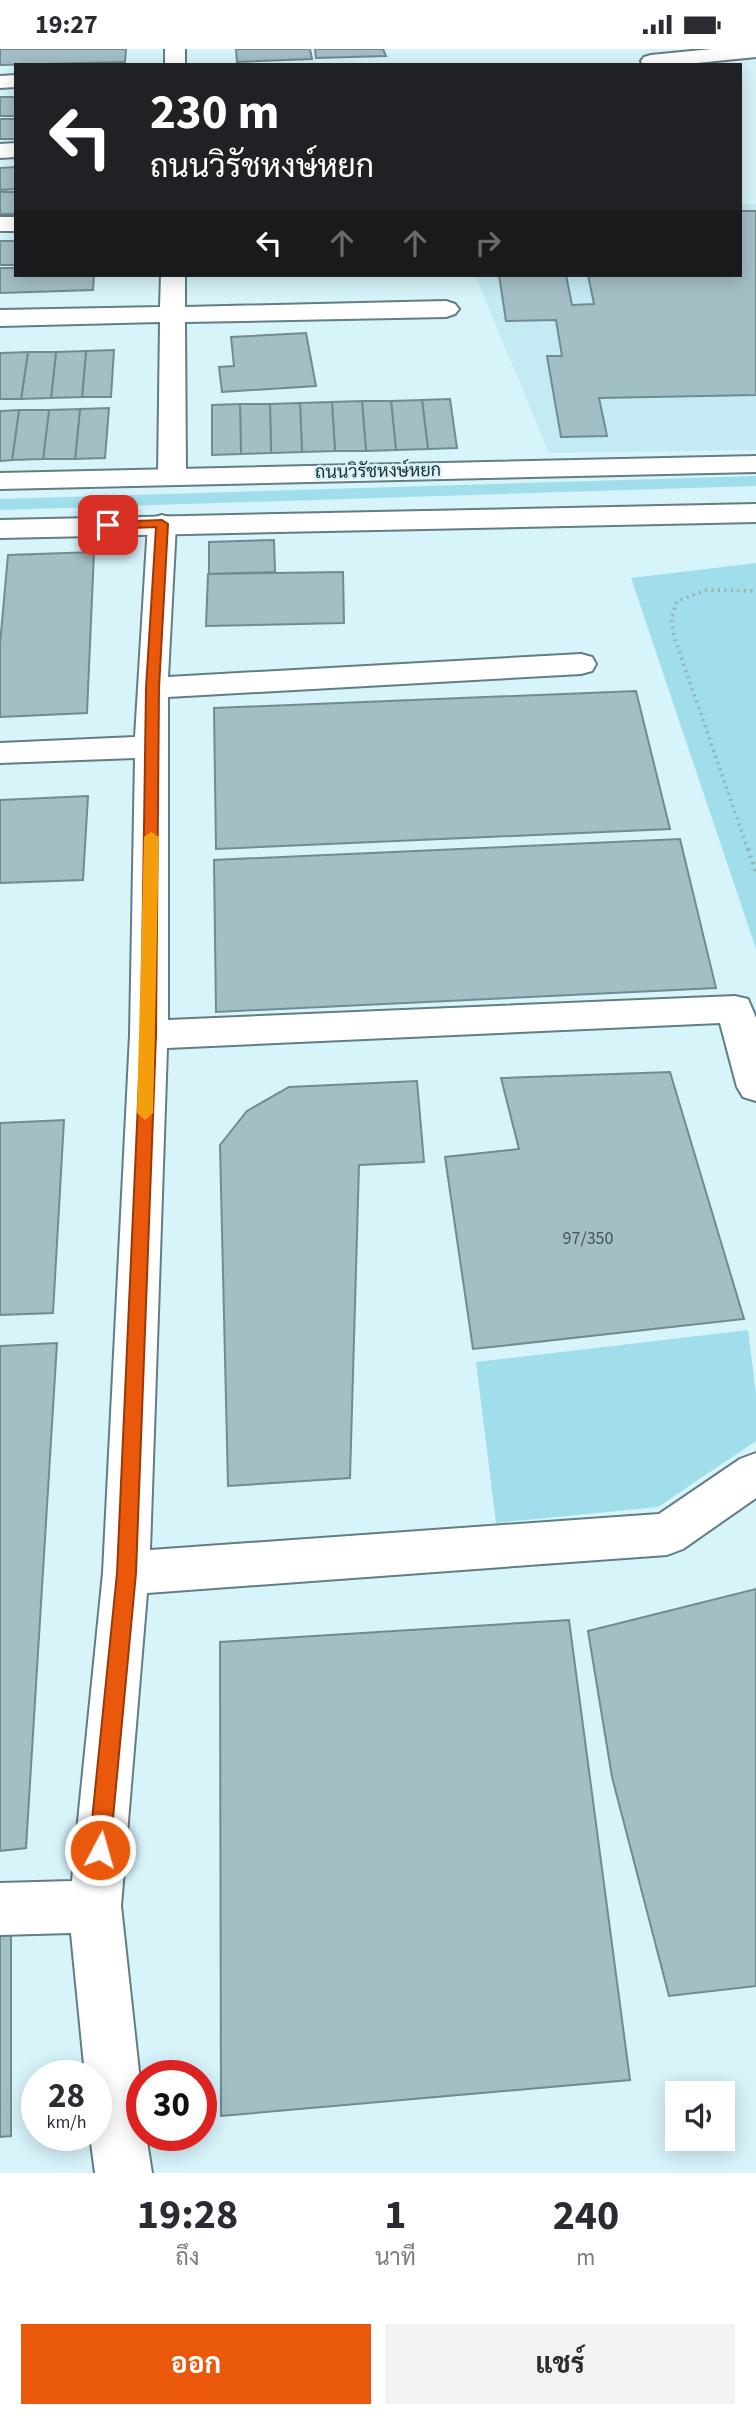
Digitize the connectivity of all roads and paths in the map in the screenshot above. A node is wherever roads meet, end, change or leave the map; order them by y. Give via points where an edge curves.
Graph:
1 (756, 51) edge
2 (651, 61) dead end
3 (173, 277) edge
4 (446, 309) dead end
5 (173, 315) junction
6 (0, 318) edge
7 (756, 464) edge
8 (172, 476) junction
9 (0, 481) edge
10 (756, 513) edge
11 (162, 524) junction
12 (0, 529) edge
13 (756, 591) edge
14 (581, 664) dead end
15 (152, 688) junction
16 (153, 747) junction
17 (0, 753) edge
18 (756, 873) edge
19 (149, 1035) junction
20 (756, 1087) edge
21 (756, 1473) edge
22 (127, 1573) junction
23 (94, 1906) junction
24 (0, 1909) edge
25 (118, 2171) edge

1 - 2 street
3 - 5 street
4 - 5 street
5 - 6 street
5 - 8 street
7 - 8 street, ถนนวิรัชหงษ์หยก
8 - 9 street, ถนนวิรัชหงษ์หยก
10 - 11 street
11 - 12 street
11 - 15 street
13 - 18 path via 707,590 677,601 671,619
14 - 15 street
15 - 16 street
16 - 17 street
16 - 19 street
19 - 20 street via 735,1009
19 - 22 street
21 - 22 street via 667,1534
22 - 23 street
23 - 24 street
23 - 25 street

